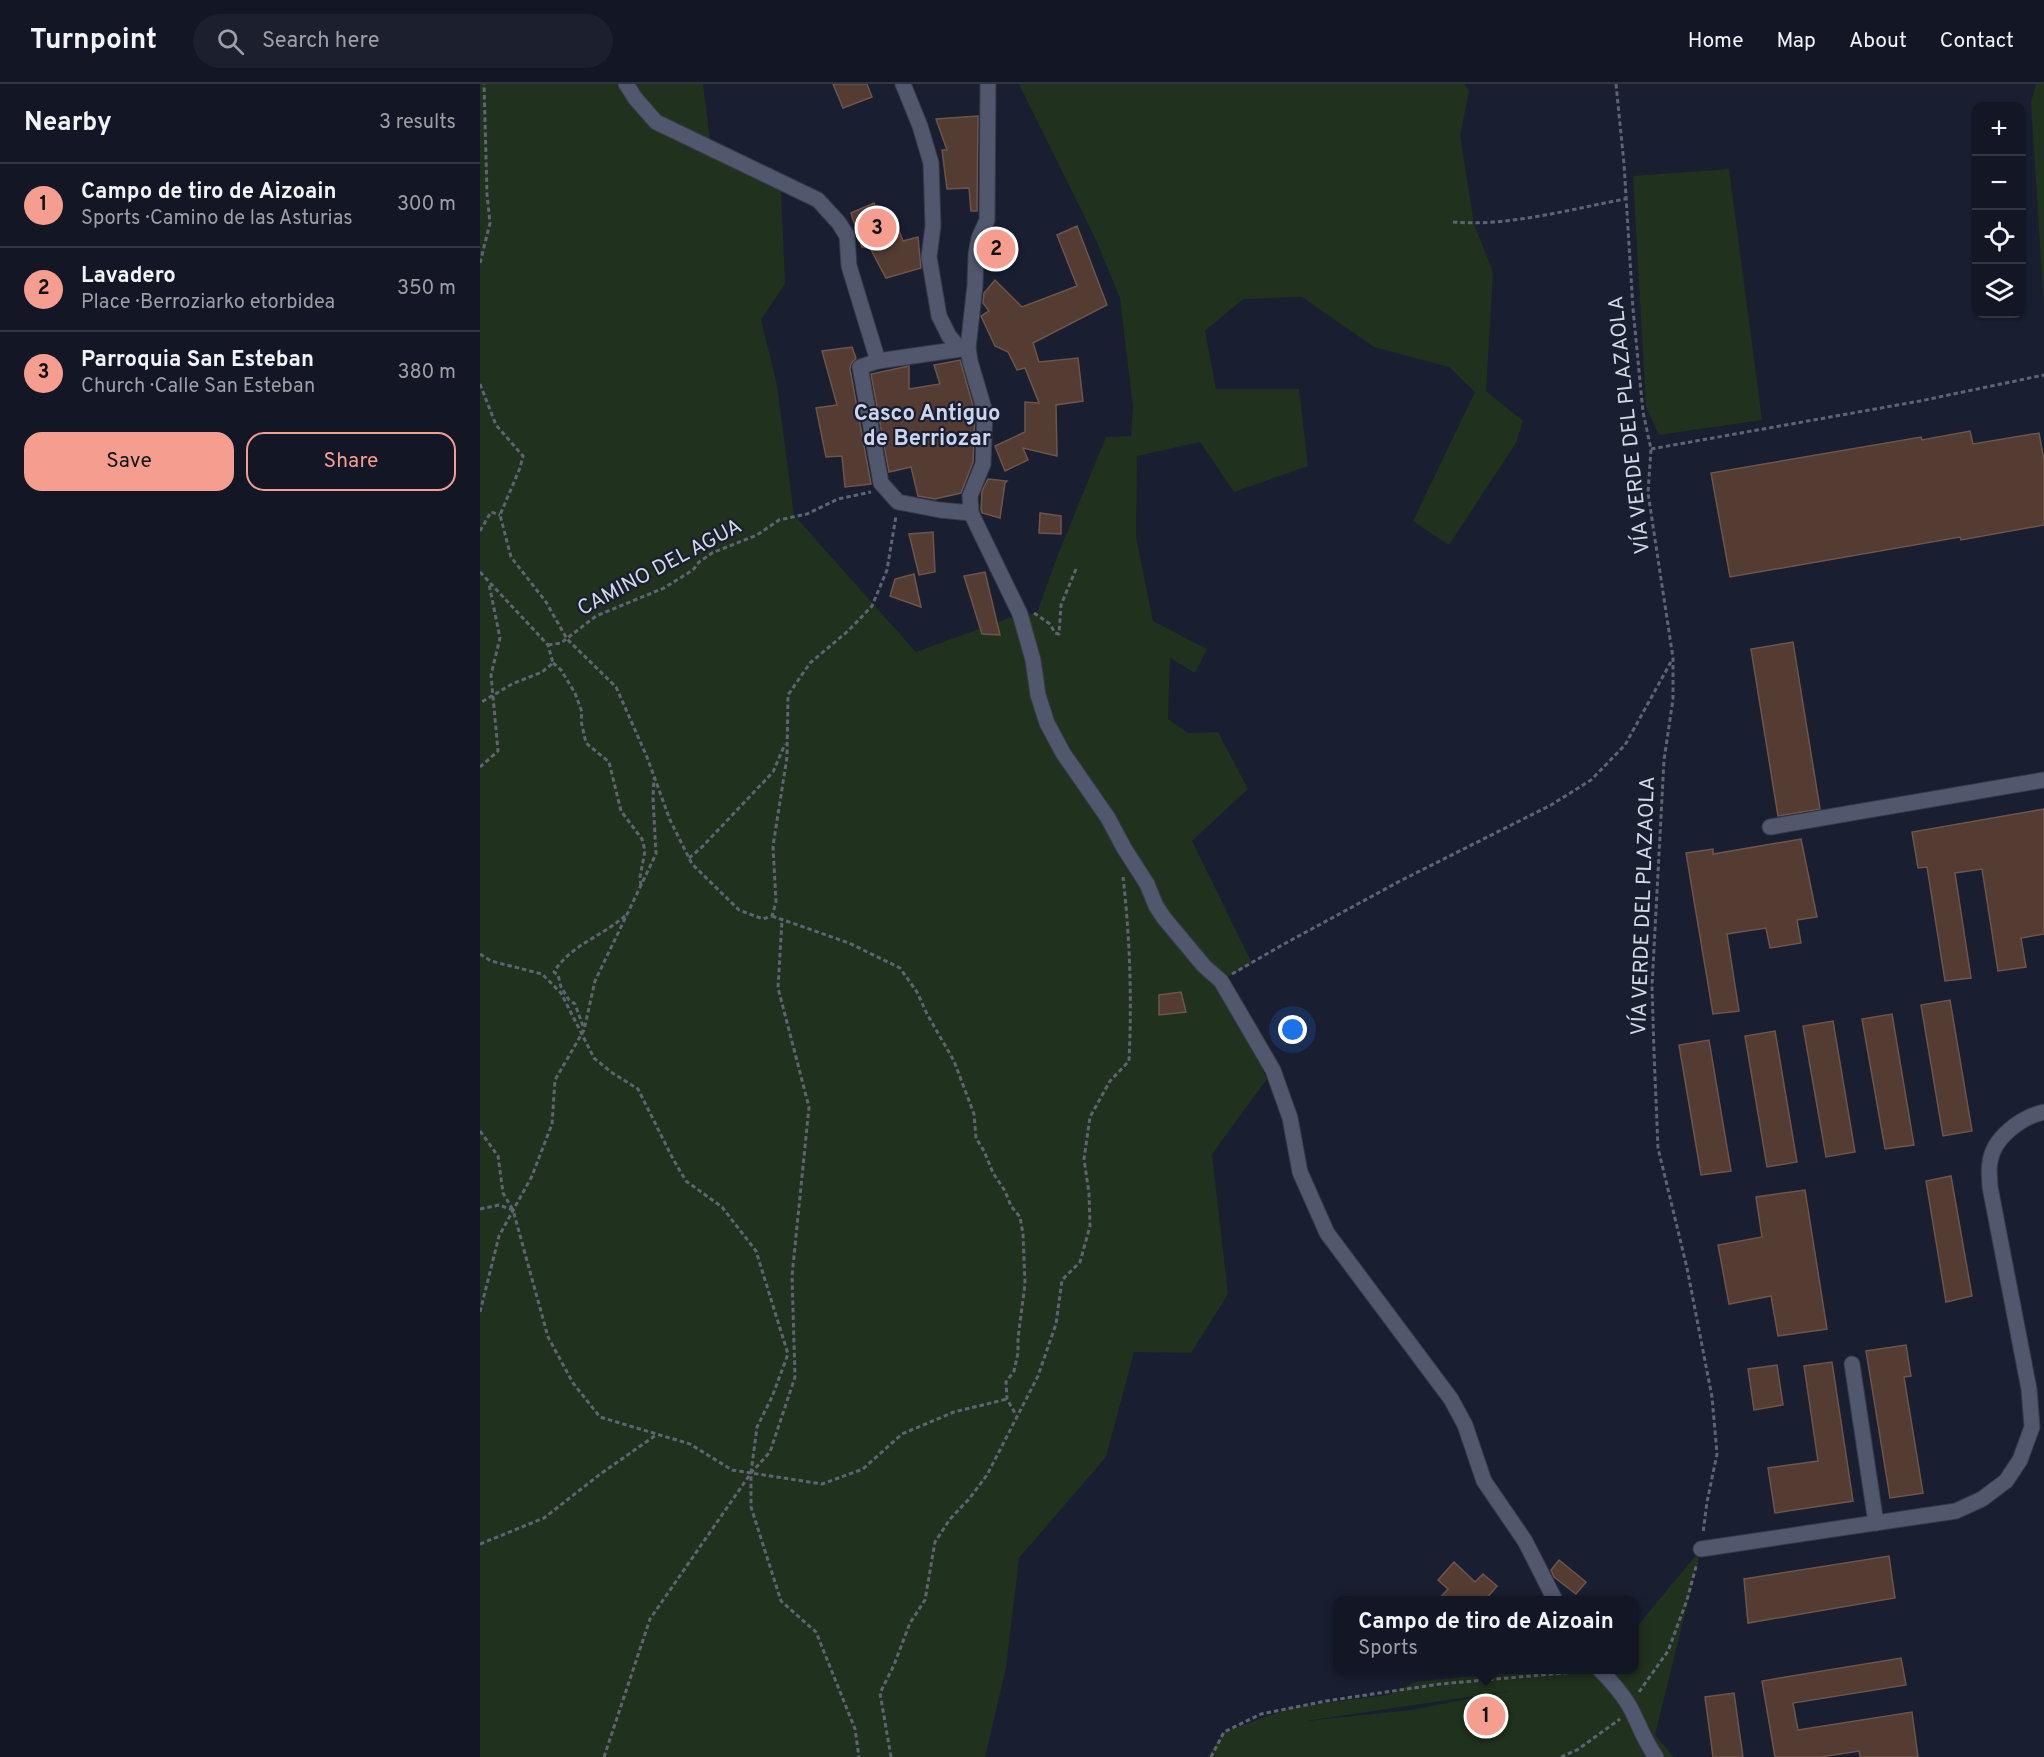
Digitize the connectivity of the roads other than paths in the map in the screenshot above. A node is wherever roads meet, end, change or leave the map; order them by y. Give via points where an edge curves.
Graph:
1 (626, 84) edge
2 (903, 84) edge
3 (988, 84) edge
4 (964, 348) junction
5 (878, 361) junction
6 (971, 513) junction
7 (2044, 780) edge
8 (1770, 827) dead end
9 (2044, 1112) edge
10 (1852, 1364) dead end
11 (1876, 1523) junction
12 (1701, 1549) road end
13 (1553, 1596) edge
14 (1604, 1674) edge
15 (1656, 1757) edge

1 - 5 street via 656,122 818,200 839,223 847,236 849,266
2 - 4 street via 931,163 933,226 929,257 939,316 949,336
3 - 4 street via 987,220 976,254
4 - 5 street
4 - 6 street via 986,412 983,464 970,496
5 - 6 street via 860,367 881,483 898,502
6 - 13 street via 1020,614 1034,660 1038,695 1063,753 1108,818 1156,906 1204,966 1221,981 1274,1070 1290,1118 1300,1172 1327,1233 1451,1399 1465,1425 1484,1481 1525,1541
7 - 8 street
9 - 11 street via 2016,1124 2000,1140 1990,1161 1990,1187 2029,1389 2032,1427 2020,1460 2006,1481 1982,1499 1956,1511
10 - 11 street
11 - 12 street
14 - 15 street via 1618,1688

